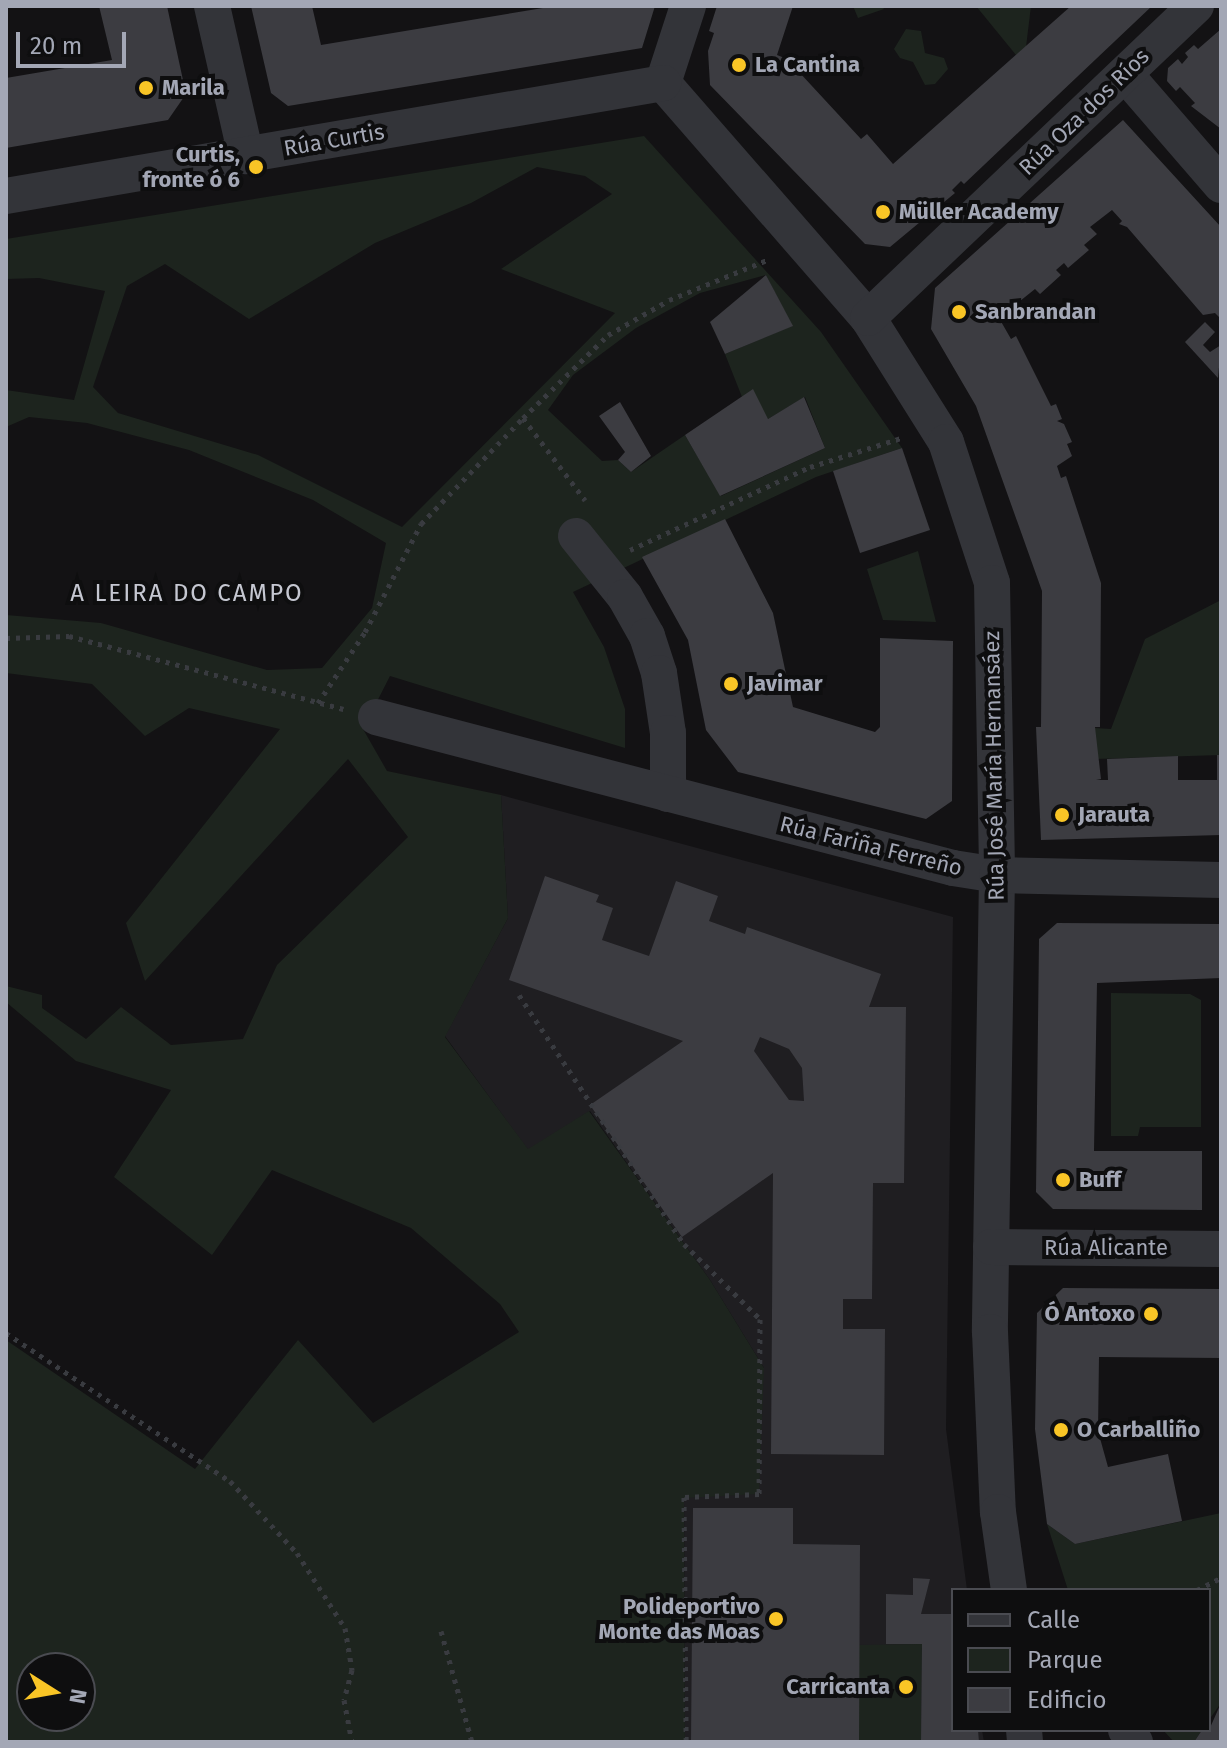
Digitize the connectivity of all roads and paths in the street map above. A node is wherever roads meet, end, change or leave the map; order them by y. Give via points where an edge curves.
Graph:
1 (212, 6) edge
2 (688, 6) edge
3 (1196, 6) edge
4 (1125, 74) junction
5 (663, 83) junction
6 (246, 156) junction
7 (1221, 185) edge
8 (6, 196) edge
9 (767, 260) dead end
10 (868, 318) junction
11 (523, 418) junction
12 (906, 437) dead end
13 (582, 519) joint
14 (600, 563) junction
15 (6, 638) edge
16 (318, 703) junction
17 (376, 717) joint
18 (668, 794) junction
19 (997, 875) junction
20 (1221, 880) edge
21 (519, 995) dead end
22 (991, 1247) junction
23 (1221, 1249) edge
24 (6, 1333) edge
25 (1007, 1573) edge
26 (1221, 1578) edge
27 (1026, 1588) edge
28 (1201, 1588) edge
29 (441, 1631) dead end
30 (352, 1742) edge
31 (472, 1742) edge
32 (686, 1742) edge

1 - 6 street
2 - 5 street
3 - 4 street, Rúa Oza dos Ríos
4 - 7 street
4 - 10 street, Rúa Oza dos Ríos
5 - 6 street, Rúa Curtis
5 - 10 street, Rúa José María Hernansáez
6 - 8 street, Rúa Curtis
9 - 11 path via 669,300 608,335
10 - 19 street, Rúa José María Hernansáez via 946,442 992,583
11 - 13 path
11 - 16 path via 421,524 365,632
12 - 14 path via 810,467
13 - 14 street
14 - 18 street via 647,636 659,673
15 - 16 path via 69,636
16 - 17 path
17 - 18 street, Rúa Fariña Ferreño
18 - 19 street, Rúa Fariña Ferreño
19 - 20 street, Rúa Fariña Ferreño
19 - 22 street, Rúa José María Hernansáez
21 - 32 path via 684,1244 760,1319 759,1494 684,1497
22 - 23 street, Rúa Alicante
22 - 25 street, Rúa José María Hernansáez via 991,1428
24 - 30 path via 230,1481 297,1553 345,1628 352,1670 344,1700
25 - 27 street, Rúa José María Hernansáez
26 - 28 path
29 - 31 path

